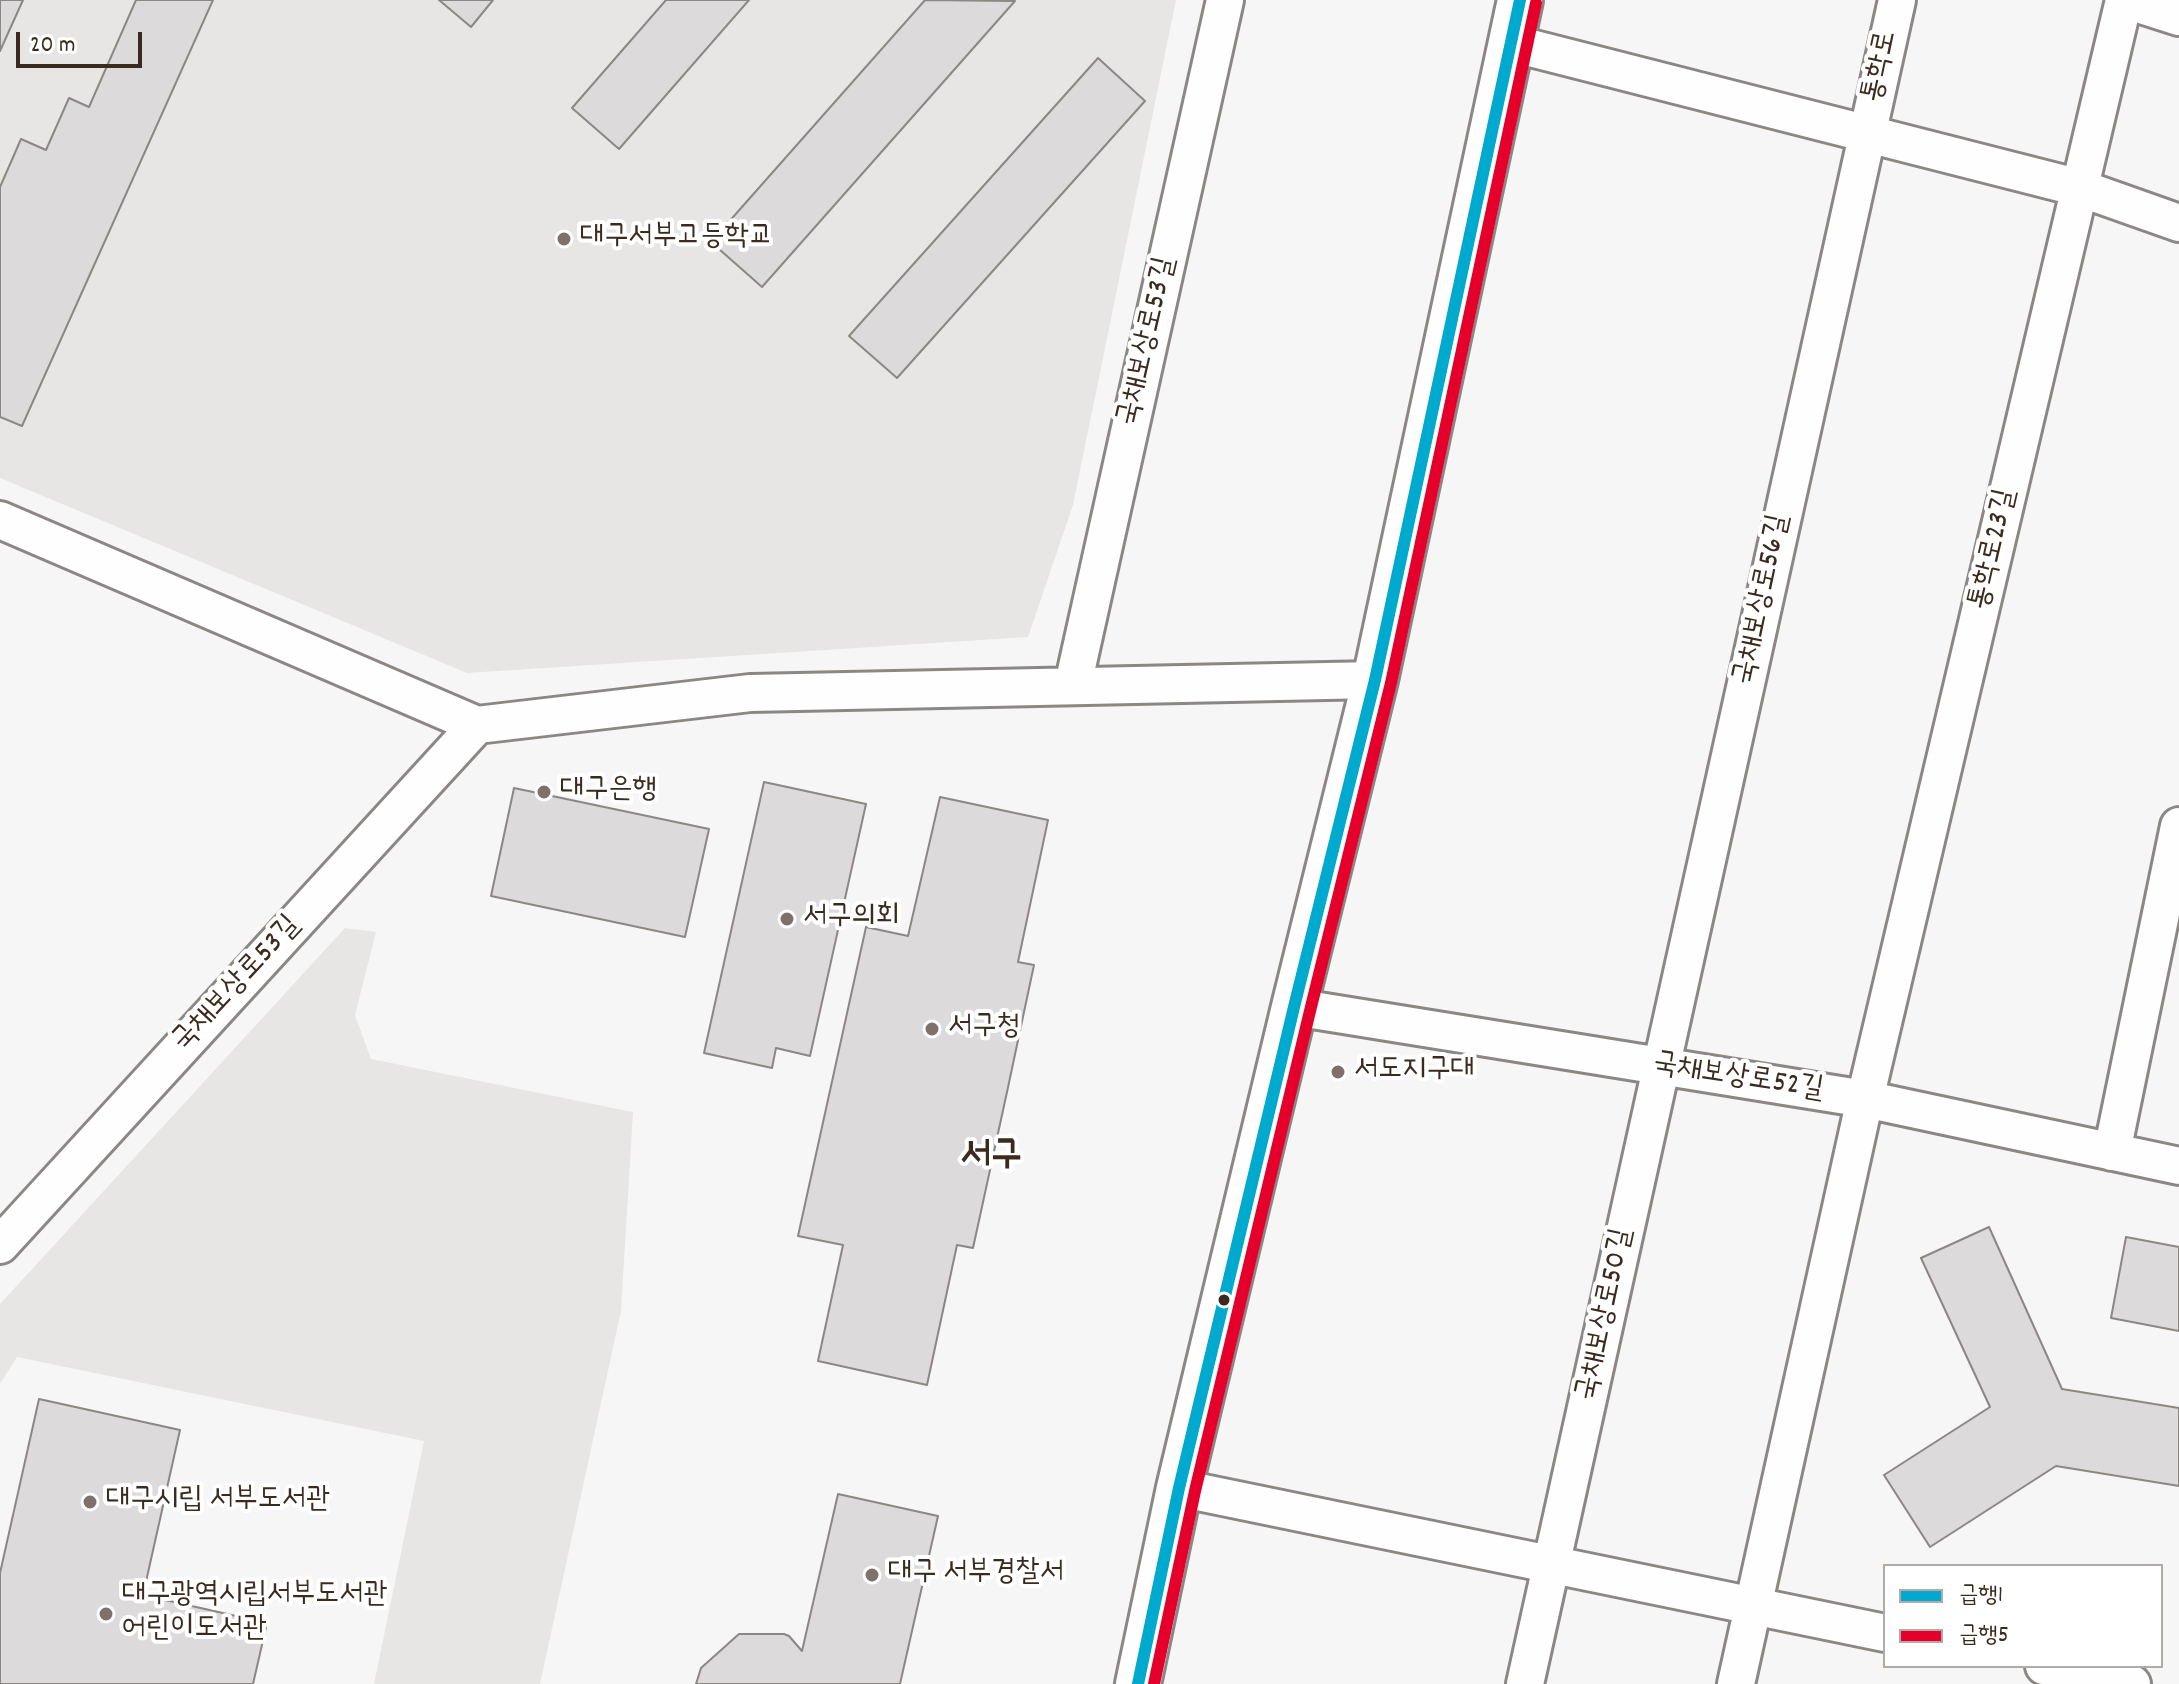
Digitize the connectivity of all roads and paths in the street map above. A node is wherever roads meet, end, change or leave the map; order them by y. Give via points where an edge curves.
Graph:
1 (1225, 0) edge
2 (1520, 0) edge
3 (1897, 0) edge
4 (2125, 0) edge
5 (2179, 17) edge
6 (1511, 43) junction
7 (1867, 134) junction
8 (2080, 188) junction
9 (2179, 223) edge
10 (0, 520) edge
11 (1375, 680) junction
12 (1073, 685) junction
13 (477, 725) junction
14 (2179, 826) edge
15 (1294, 1007) junction
16 (1662, 1066) junction
17 (1865, 1099) junction
18 (2112, 1152) junction
19 (2179, 1166) edge
20 (0, 1245) edge
21 (1179, 1488) junction
22 (1552, 1564) junction
23 (1753, 1606) junction
24 (1883, 1633) edge
25 (2054, 1668) edge
26 (1138, 1684) edge
27 (1525, 1684) edge
28 (1736, 1684) edge
29 (2132, 1684) edge

1 - 12 street, 국채보상로53길
2 - 6 main road
3 - 7 street, 통학로
4 - 5 street, 통학로23길
4 - 8 street, 통학로23길
6 - 7 street
6 - 11 main road
7 - 8 street
7 - 16 street, 국채보상로56길
8 - 9 street
8 - 17 street, 통학로23길
10 - 13 street
11 - 12 street
11 - 15 main road
12 - 13 street via 750,693
13 - 20 street, 국채보상로53길
14 - 18 street
15 - 16 street, 국채보상로52길
15 - 21 main road
16 - 17 street, 국채보상로52길
16 - 22 street, 국채보상로50길
17 - 18 street, 국채보상로52길
17 - 23 street, 통학로23길
18 - 19 street, 국채보상로52길
21 - 22 street
21 - 26 main road
22 - 23 street
22 - 27 street, 국채보상로50길
23 - 24 street
23 - 28 street
25 - 29 street

